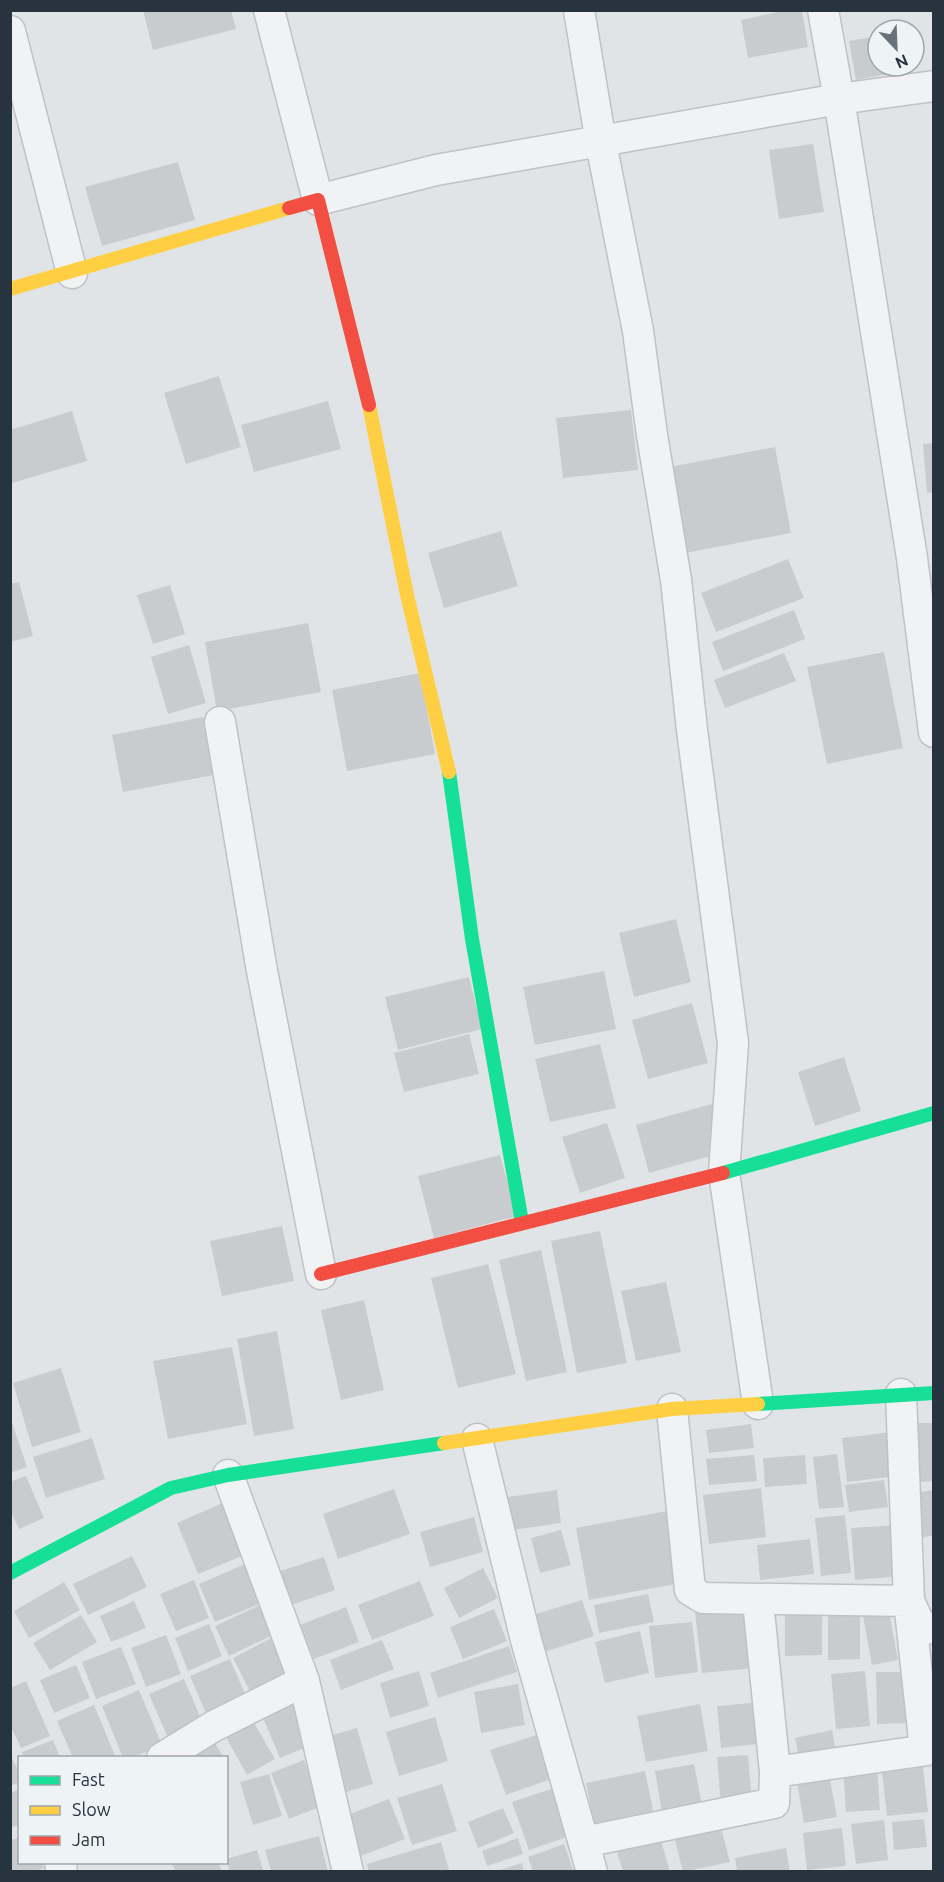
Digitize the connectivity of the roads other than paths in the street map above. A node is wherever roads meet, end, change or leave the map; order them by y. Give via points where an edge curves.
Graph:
1 (269, 10) edge
2 (579, 10) edge
3 (823, 10) edge
4 (10, 31) edge
5 (933, 86) edge
6 (839, 99) junction
7 (601, 143) junction
8 (318, 200) junction
9 (72, 273) junction
10 (10, 290) edge
11 (220, 722) dead end
12 (933, 732) edge
13 (933, 1113) edge
14 (724, 1173) junction
15 (522, 1222) junction
16 (321, 1274) joint
17 (901, 1394) junction
18 (933, 1394) edge
19 (758, 1404) junction
20 (672, 1409) junction
21 (477, 1439) junction
22 (228, 1475) junction
23 (14, 1569) edge
24 (758, 1601) junction
25 (909, 1601) junction
26 (933, 1628) edge
27 (304, 1681) junction
28 (929, 1749) edge
29 (165, 1756) edge
30 (775, 1772) junction
31 (584, 1842) junction
32 (348, 1872) edge
33 (592, 1872) edge

1 - 8 street
2 - 7 street
3 - 6 street
4 - 9 street
5 - 6 street
6 - 7 street
6 - 12 street via 912,558
7 - 8 street via 436,170
7 - 14 street via 638,331 676,580 692,730 714,879 733,1043
8 - 9 street
8 - 15 street via 368,399 407,595 448,763 472,939
9 - 10 street
11 - 16 street via 262,971
13 - 14 street
14 - 15 street
14 - 19 street
15 - 16 street
17 - 18 street
17 - 19 street
17 - 25 street
19 - 20 street
20 - 21 street
20 - 24 street via 690,1590 703,1598
21 - 22 street
21 - 31 street via 526,1640
22 - 23 street via 171,1488
22 - 27 street
24 - 25 street
24 - 30 street
25 - 26 street via 922,1629
25 - 28 street
27 - 29 street via 214,1726
27 - 32 street
28 - 30 street
30 - 31 street via 774,1803
31 - 33 street

